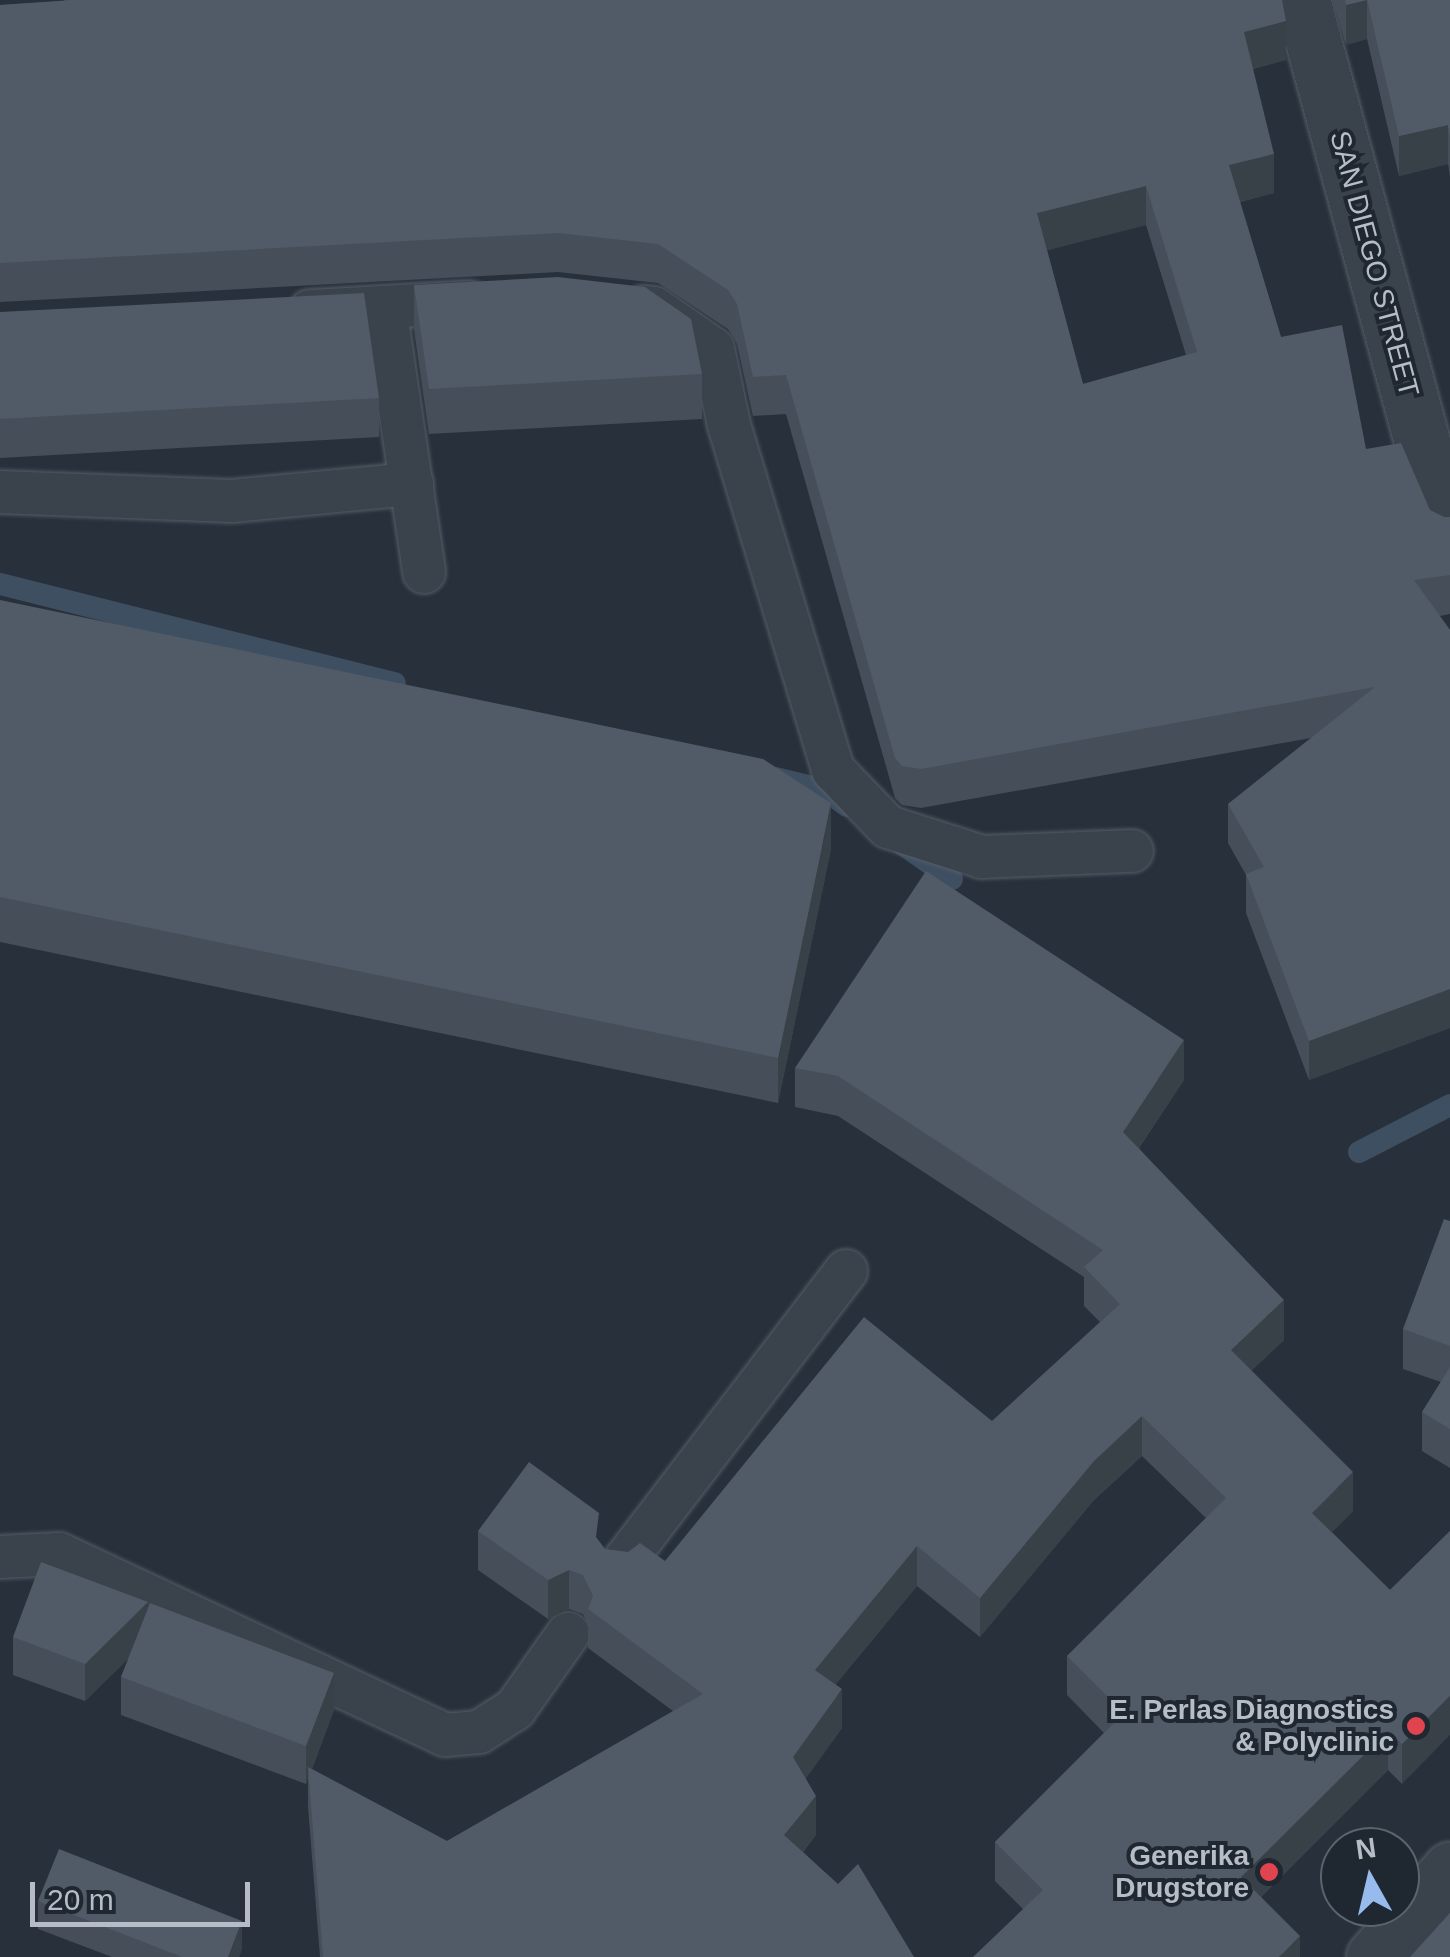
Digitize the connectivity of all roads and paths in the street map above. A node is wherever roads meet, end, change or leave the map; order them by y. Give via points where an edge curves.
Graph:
1 (1302, 0) edge
2 (501, 300) edge
3 (597, 302) edge
4 (386, 307) junction
5 (270, 313) edge
6 (412, 484) junction
7 (0, 492) edge
8 (1450, 526) edge
9 (424, 572) dead end
10 (1132, 850) dead end
11 (846, 1271) dead end
12 (0, 1557) edge
13 (619, 1568) edge
14 (568, 1634) dead end
15 (1450, 1870) edge
16 (1374, 1957) edge

1 - 8 street, SAN DIEGO STREET
2 - 4 lane
3 - 10 lane via 654,308 712,350 833,770 888,827 982,857
4 - 5 lane
4 - 6 lane
6 - 7 lane via 232,501
6 - 9 lane
11 - 13 lane
12 - 14 lane via 59,1554 445,1735 479,1732 516,1709
15 - 16 street

